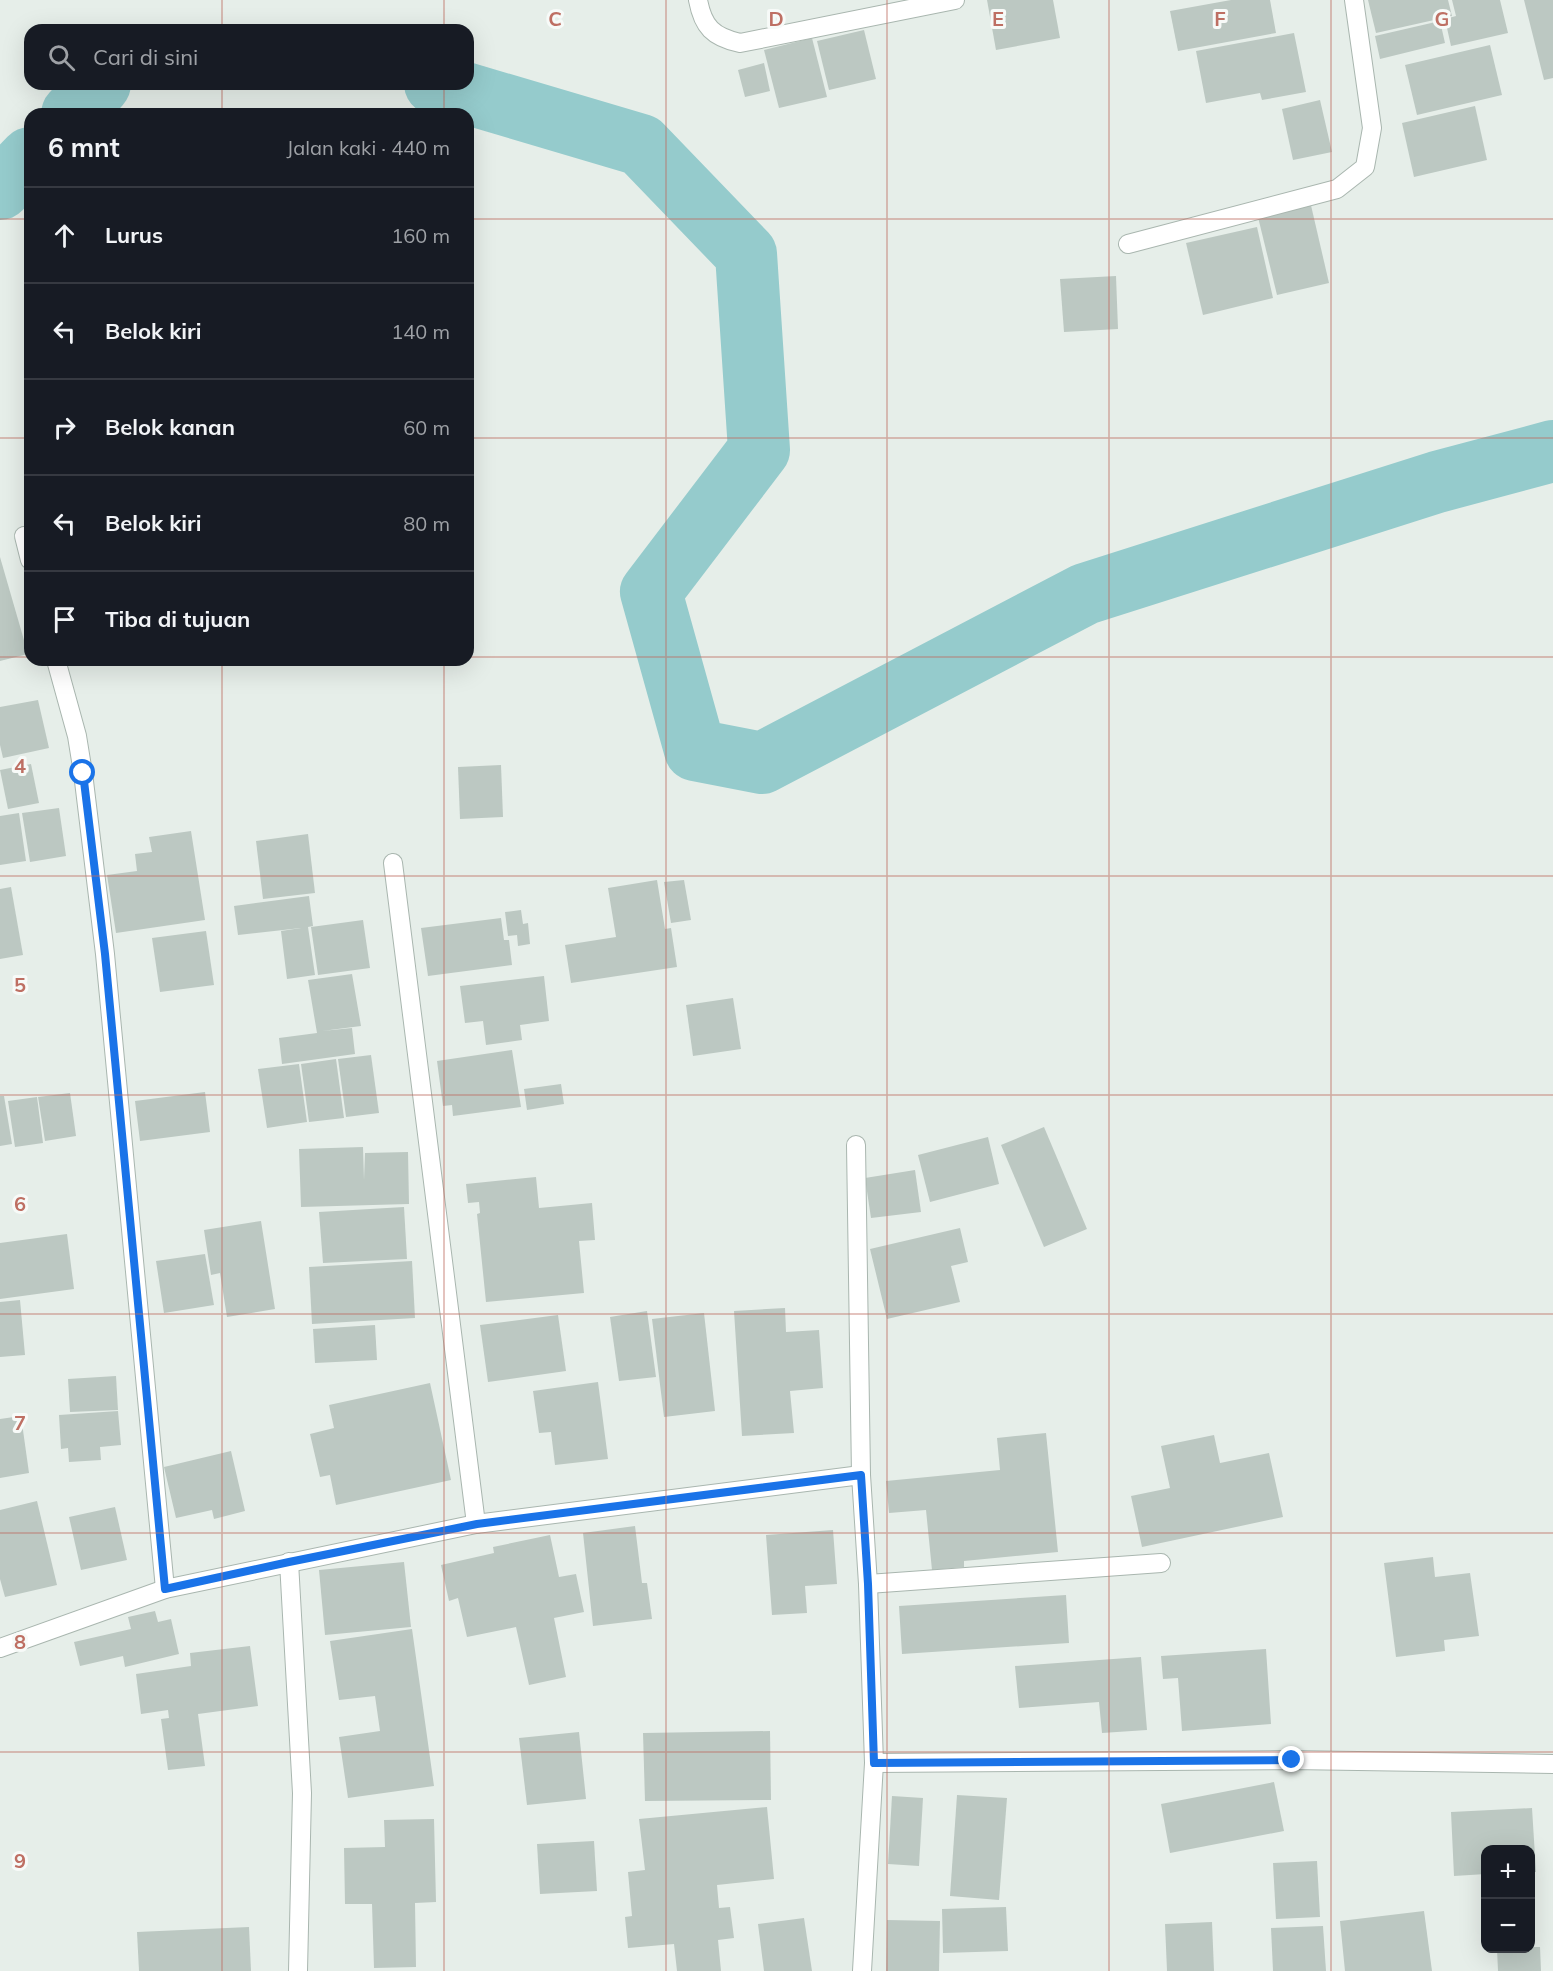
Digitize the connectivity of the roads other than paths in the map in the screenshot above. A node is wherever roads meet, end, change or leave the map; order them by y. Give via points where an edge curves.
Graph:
1 (698, 0) edge
2 (955, 0) edge
3 (1354, 0) edge
4 (1128, 243) dead end
5 (58, 666) edge
6 (393, 864) dead end
7 (856, 1145) dead end
8 (861, 1475) junction
9 (477, 1524) junction
10 (289, 1562) junction
11 (1161, 1563) dead end
12 (868, 1584) junction
13 (165, 1589) junction
14 (0, 1648) edge
15 (874, 1763) junction
16 (1553, 1764) edge
17 (298, 1971) edge
18 (862, 1971) edge

1 - 2 street via 700,14 709,29 740,43
3 - 4 street via 1372,128 1365,167 1337,189
5 - 13 street via 83,773 105,954
6 - 9 street
7 - 8 street
8 - 9 street
8 - 12 street
9 - 10 street
10 - 13 street
10 - 17 street via 302,1792
11 - 12 street
12 - 15 street
13 - 14 street
15 - 16 street via 1292,1760
15 - 18 street

